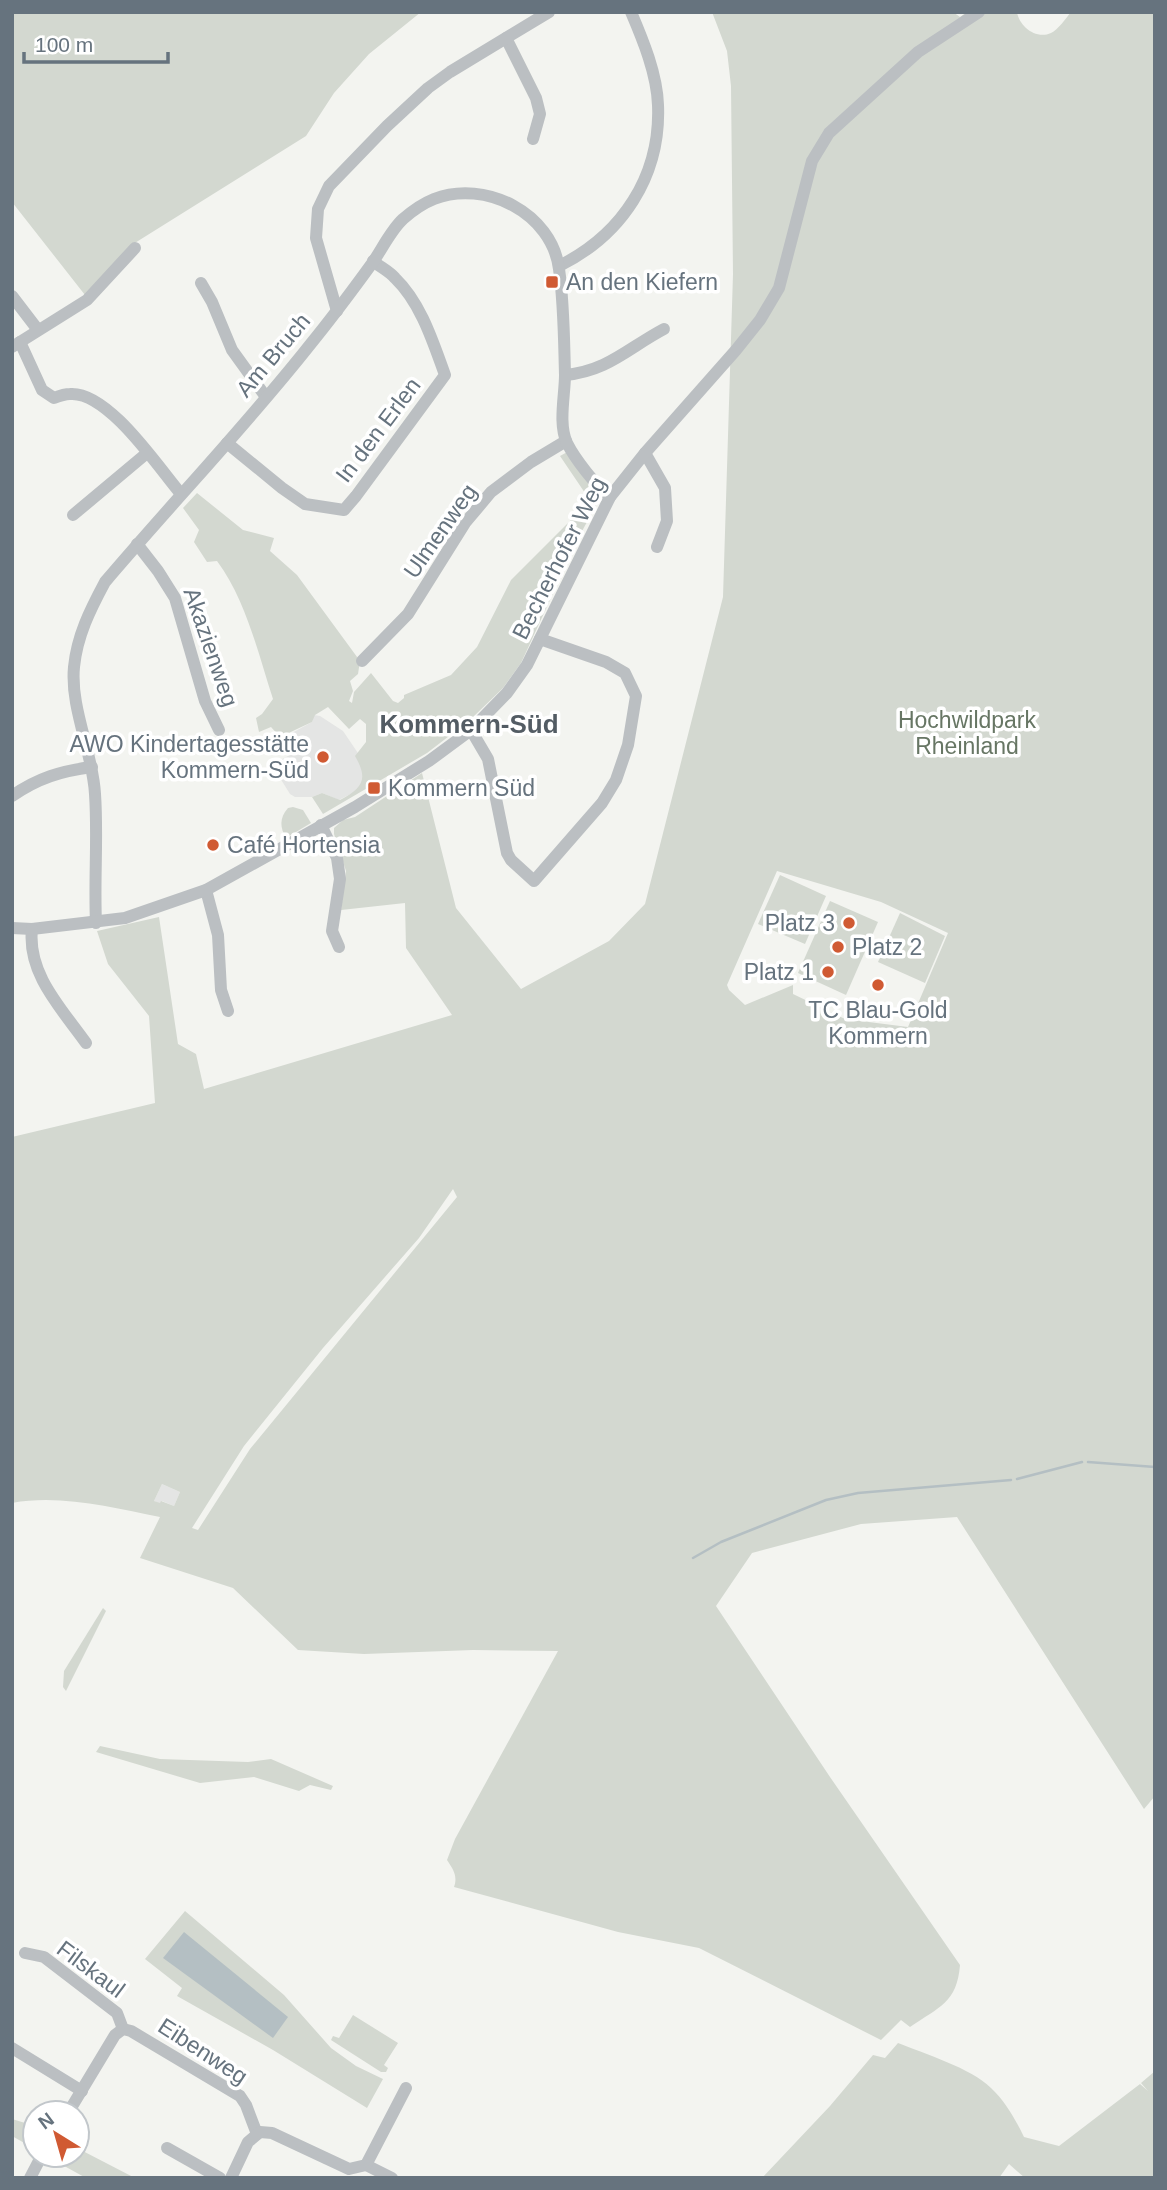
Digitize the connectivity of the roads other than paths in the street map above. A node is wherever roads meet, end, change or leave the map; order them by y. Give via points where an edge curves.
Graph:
1 (549, 12) edge
2 (631, 12) edge
3 (979, 12) edge
4 (506, 38) junction
5 (533, 139) dead end
6 (135, 248) dead end
7 (373, 261) junction
8 (559, 266) junction
9 (201, 283) dead end
10 (12, 296) edge
11 (337, 311) junction
12 (664, 329) dead end
13 (38, 330) junction
14 (16, 345) edge
15 (565, 375) junction
16 (266, 397) junction
17 (566, 442) junction
18 (227, 443) junction
19 (147, 453) junction
20 (645, 453) junction
21 (181, 494) junction
22 (610, 497) junction
23 (73, 515) dead end
24 (137, 544) junction
25 (657, 547) dead end
26 (540, 639) junction
27 (362, 661) dead end
28 (219, 730) dead end
29 (471, 730) junction
30 (92, 767) junction
31 (12, 796) edge
32 (321, 825) junction
33 (206, 890) junction
34 (96, 923) junction
35 (12, 928) edge
36 (32, 929) junction
37 (339, 947) dead end
38 (228, 1011) dead end
39 (86, 1043) dead end
40 (25, 1953) dead end
41 (123, 2029) junction
42 (12, 2048) edge
43 (406, 2088) dead end
44 (82, 2091) junction
45 (77, 2099) edge
46 (257, 2134) junction
47 (167, 2148) dead end
48 (366, 2165) junction
49 (220, 2178) edge
50 (232, 2178) edge
51 (392, 2178) edge

1 - 4 street
2 - 8 street via 658,103 657,144 644,183 618,222 590,248
3 - 20 street, Becherhofer Weg via 918,52 829,133 813,161 779,288 736,350
4 - 5 street via 536,98 540,114
4 - 11 street via 428,88 329,186 318,209 316,238
6 - 13 street via 87,300
7 - 8 street, Am Bruch via 401,220 434,198 470,192 500,199 535,220
7 - 11 street, Am Bruch
7 - 18 street, In den Erlen via 410,294 445,375 356,496 344,510 305,504
8 - 15 street, Am Bruch
9 - 16 street via 232,350
10 - 13 street
11 - 16 street, Am Bruch
12 - 15 street via 620,359
13 - 14 street
14 - 19 street via 42,390 54,398 72,393 113,412
15 - 17 street, Am Bruch
16 - 18 street, Am Bruch
17 - 22 street
17 - 27 street, Ulmenweg via 491,492 465,523 408,614
18 - 21 street, Am Bruch
19 - 21 street
19 - 23 street
20 - 22 street, Becherhofer Weg
20 - 25 street via 665,488 667,521
21 - 24 street, Am Bruch
22 - 26 street, Becherhofer Weg
24 - 28 street, Akazienweg via 175,598 205,701
24 - 30 street, Am Bruch via 105,582 84,621 74,668
26 - 29 street, Becherhofer Weg via 508,693
26 - 29 street via 625,673 636,696 628,745 616,780 602,803 534,881 508,853 488,759
29 - 32 street, Becherhofer Weg via 429,761
30 - 31 street via 47,776
30 - 34 street, Am Bruch
32 - 33 street, Becherhofer Weg
32 - 37 street via 337,858 340,879 332,931
33 - 34 street, Becherhofer Weg via 125,918
33 - 38 street via 218,935
34 - 36 street, Becherhofer Weg
35 - 36 street, Becherhofer Weg
36 - 39 street via 35,966
40 - 41 street, Filskaul via 44,1957 117,2013
41 - 44 street, Eibenweg
41 - 46 street, Eibenweg via 240,2096
42 - 44 street
43 - 48 street
44 - 45 street, Eibenweg
46 - 48 street via 272,2133 349,2169
46 - 50 street via 248,2142
47 - 49 street
48 - 51 street

